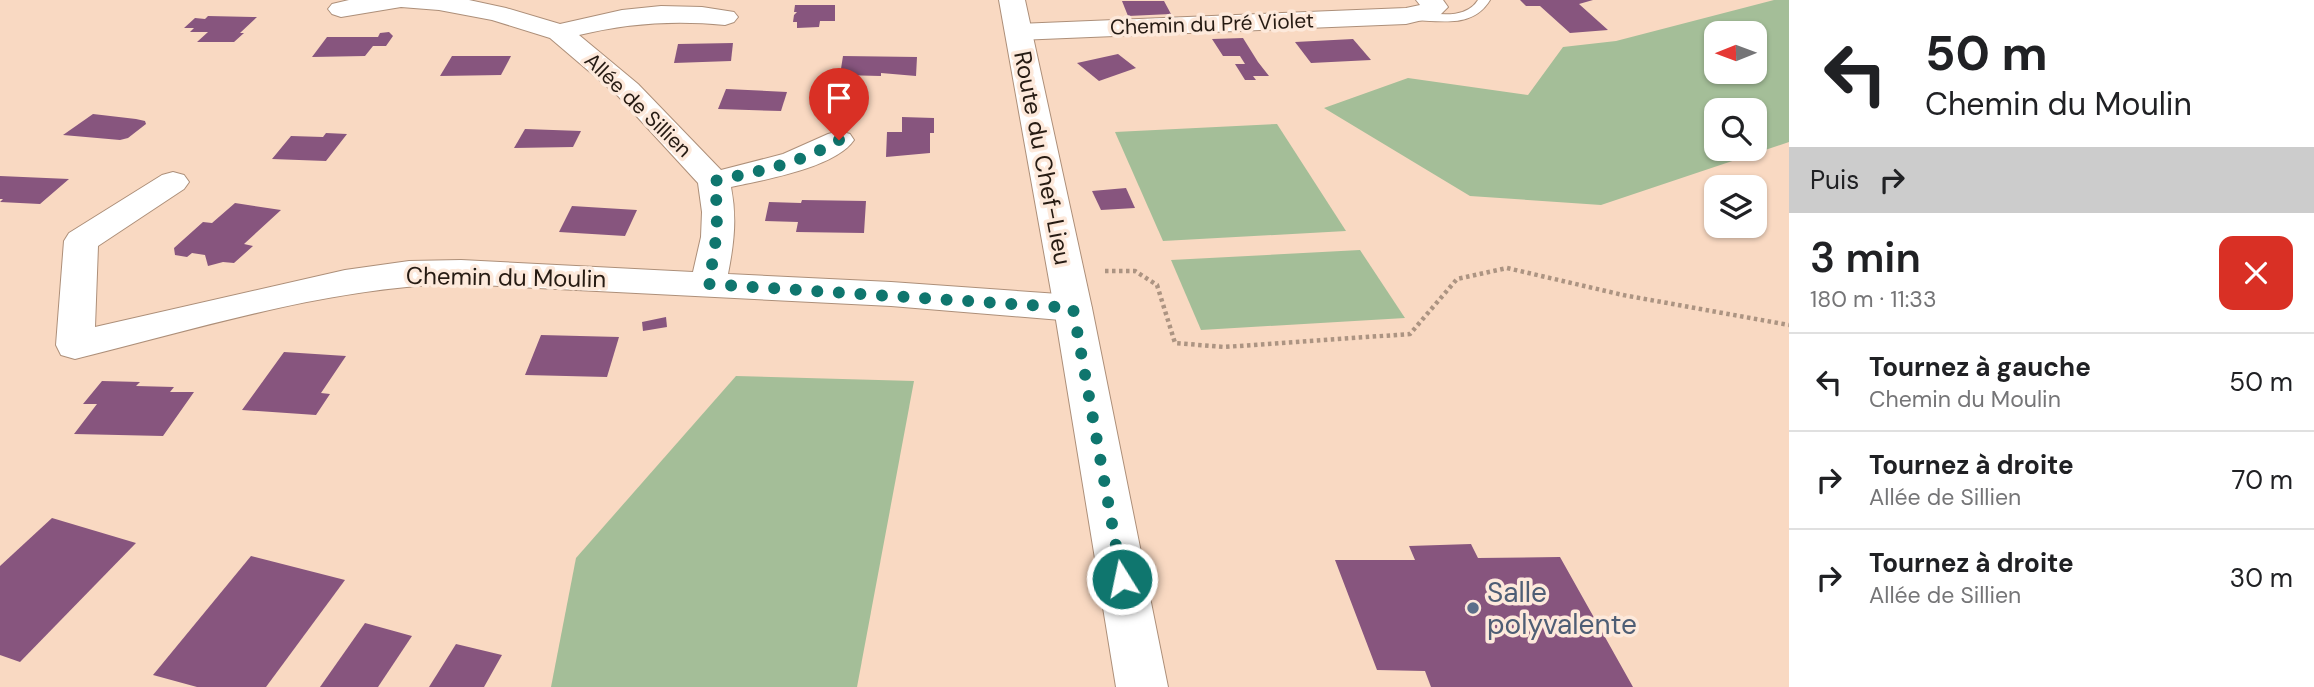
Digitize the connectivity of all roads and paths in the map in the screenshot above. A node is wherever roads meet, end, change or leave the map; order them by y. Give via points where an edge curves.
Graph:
1 (397, 0) edge
2 (405, 0) edge
3 (1429, 0) edge
4 (1484, 0) edge
5 (341, 9) dead end
6 (1015, 16) edge
7 (1406, 16) junction
8 (725, 17) dead end
9 (559, 32) junction
10 (839, 140) dead end
11 (173, 181) dead end
12 (714, 181) junction
13 (1065, 270) junction
14 (708, 284) junction
15 (1073, 308) junction
16 (1789, 326) edge
17 (1142, 687) edge

1 - 5 street
2 - 9 street, Allée de Sillien via 497,13
3 - 7 street, Chemin du Pré Violet via 1435,7 1430,11
4 - 7 lane, Chemin du Pré Violet via 1480,9 1466,16
6 - 7 street, Chemin du Pré Violet
6 - 13 street, Route du Chef-Lieu
8 - 9 street, Allée de Sillien via 648,13
9 - 12 street, Allée de Sillien via 628,90
10 - 12 street via 787,164
11 - 14 street, Chemin du Moulin via 81,241 75,345 345,282 409,273
12 - 14 street via 718,237
13 - 15 street, Route du Chef-Lieu
13 - 16 path via 1135,271 1157,285 1175,343 1224,346 1410,334 1457,279 1507,268
14 - 15 street, Chemin du Moulin
15 - 17 street, Route du Chef-Lieu

